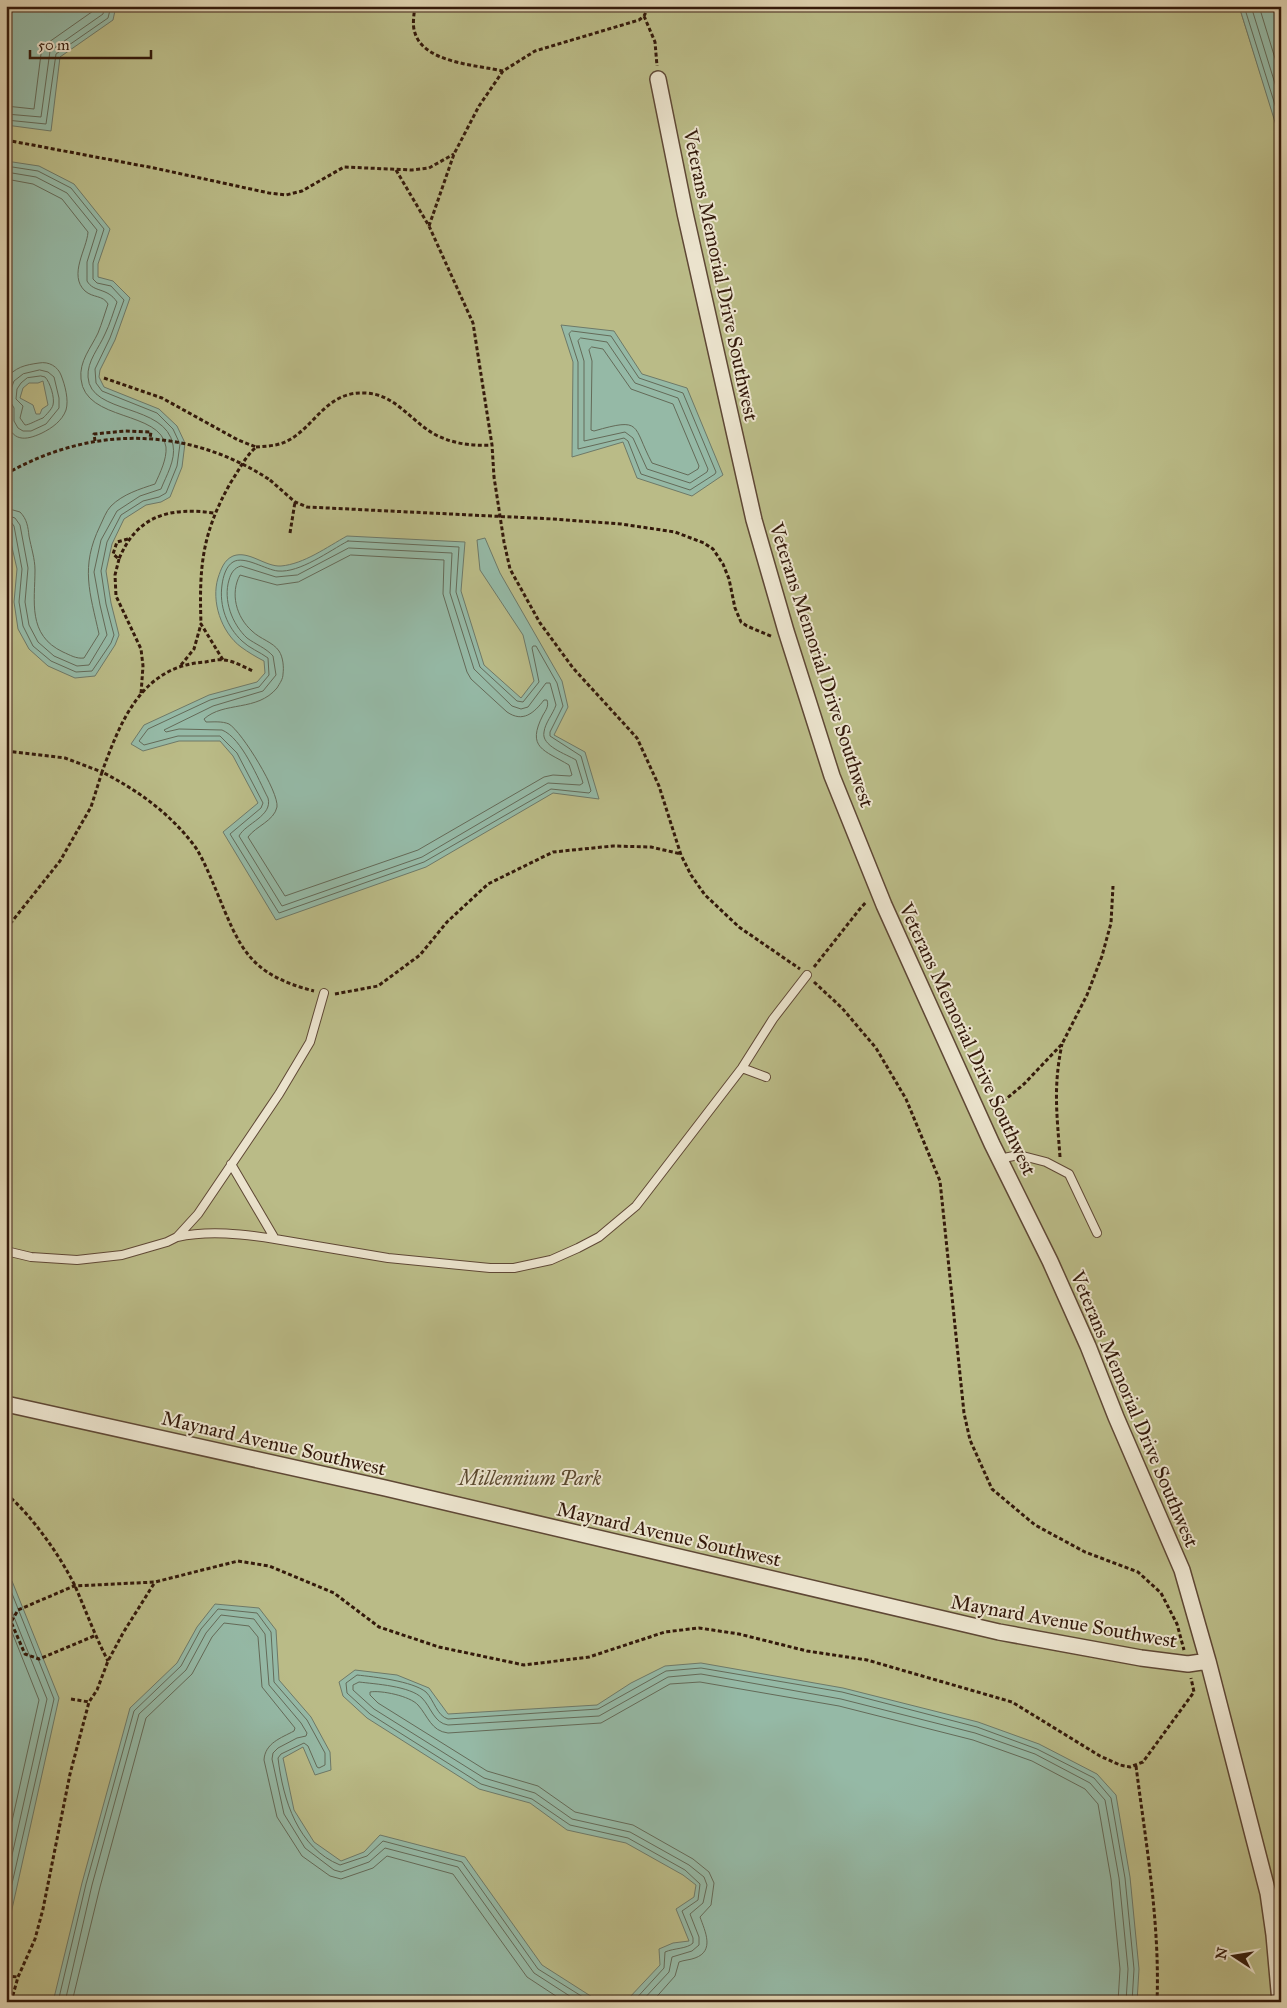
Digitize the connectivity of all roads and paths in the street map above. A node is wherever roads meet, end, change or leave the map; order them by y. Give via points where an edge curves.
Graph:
1 (415, 6) edge
2 (649, 6) edge
3 (644, 16) junction
4 (503, 71) junction
5 (658, 79) joint
6 (6, 140) edge
7 (454, 154) junction
8 (396, 170) junction
9 (104, 378) dead end
10 (150, 438) junction
11 (95, 441) junction
12 (492, 445) dead end
13 (256, 447) junction
14 (6, 474) edge
15 (295, 502) junction
16 (214, 513) junction
17 (290, 533) dead end
18 (128, 539) junction
19 (119, 559) junction
20 (201, 624) junction
21 (788, 638) junction
22 (223, 660) junction
23 (181, 666) junction
24 (253, 671) dead end
25 (141, 694) junction
26 (6, 751) edge
27 (102, 772) junction
28 (681, 855) dead end
29 (1113, 886) dead end
30 (879, 892) junction
31 (6, 929) edge
32 (807, 975) joint
33 (324, 993) junction
34 (1062, 1044) junction
35 (742, 1068) junction
36 (766, 1077) dead end
37 (981, 1120) junction
38 (999, 1159) junction
39 (231, 1164) junction
40 (1061, 1170) junction
41 (1097, 1233) dead end
42 (177, 1237) junction
43 (275, 1239) junction
44 (6, 1250) edge
45 (6, 1404) edge
46 (6, 1494) edge
47 (155, 1582) junction
48 (74, 1586) junction
49 (94, 1636) junction
50 (1208, 1660) junction
51 (108, 1661) junction
52 (1194, 1692) dead end
53 (71, 1699) dead end
54 (90, 1702) junction
55 (1136, 1766) junction
56 (6, 1976) edge
57 (18, 1977) junction
58 (11, 2002) edge
59 (1157, 2002) edge
60 (1280, 2002) edge

1 - 4 path via 415,34 428,52 448,60
2 - 3 path
3 - 4 path via 535,51
3 - 5 path via 655,42
4 - 7 path via 479,106
5 - 21 street, Veterans Memorial Drive Southwest via 754,520
6 - 8 path via 286,195 302,191 344,168
7 - 8 path via 429,168
7 - 8 path via 429,226
9 - 13 path via 168,401
10 - 11 path, bridge
10 - 11 path via 151,432 125,431 94,434
10 - 15 path, bridge via 199,447 254,470
11 - 14 path, bridge via 46,454
12 - 13 path via 456,443 435,434 392,401 355,393 332,402 289,440 278,445
13 - 16 path via 249,453
15 - 17 path
15 - 21 path via 314,508 621,524 675,532 692,537 713,550 723,564 741,622 773,637
16 - 18 path via 183,511 162,515 136,530
16 - 20 path via 202,565
18 - 19 path
18 - 19 path via 117,542 113,554
19 - 25 path via 115,574 116,596 141,649
20 - 22 path
20 - 23 path via 194,649
21 - 30 street, Veterans Memorial Drive Southwest via 832,776
22 - 23 path
22 - 24 path
23 - 25 path via 160,676
25 - 27 path via 115,735
26 - 27 path via 65,758
27 - 31 path via 90,807 60,861
27 - 33 path via 126,784 163,811 196,849 233,933 263,970 294,986
28 - 33 path via 651,847 613,846 553,852 488,884 447,922 420,955 378,986 338,994
29 - 34 path via 1111,924 1102,956
30 - 32 path via 859,910
30 - 37 street, Veterans Memorial Drive Southwest
32 - 35 lane
33 - 39 lane via 310,1042
34 - 37 path via 1024,1084
34 - 40 path via 1056,1072 1055,1102
35 - 36 lane
35 - 43 lane via 636,1206 600,1236 551,1260 514,1268 490,1268 388,1258
37 - 38 street, Veterans Memorial Drive Southwest
38 - 40 lane via 1019,1155
38 - 50 street, Veterans Memorial Drive Southwest via 1050,1260 1182,1570
39 - 42 lane via 198,1214
39 - 43 lane
40 - 41 lane via 1069,1174
42 - 43 lane via 236,1234
42 - 44 lane via 122,1255 77,1260 31,1257
45 - 50 street, Maynard Avenue Southwest via 376,1486 998,1632 1141,1658 1188,1664
46 - 48 path via 48,1542
47 - 48 path
47 - 51 path
47 - 55 path via 238,1561 268,1566 334,1593 379,1627 438,1647 524,1666 589,1657 665,1632 700,1628 739,1634 807,1651 867,1660 1012,1702 1100,1756 1120,1766
48 - 49 path
48 - 49 path via 18,1610 11,1622 25,1654 39,1659
49 - 51 path
50 - 60 street, Veterans Memorial Drive Southwest via 1268,1893
51 - 54 path
52 - 55 path via 1143,1762
53 - 54 path
54 - 57 path via 70,1774 43,1909 35,1939
55 - 59 path via 1152,1888
56 - 57 path
57 - 58 path

